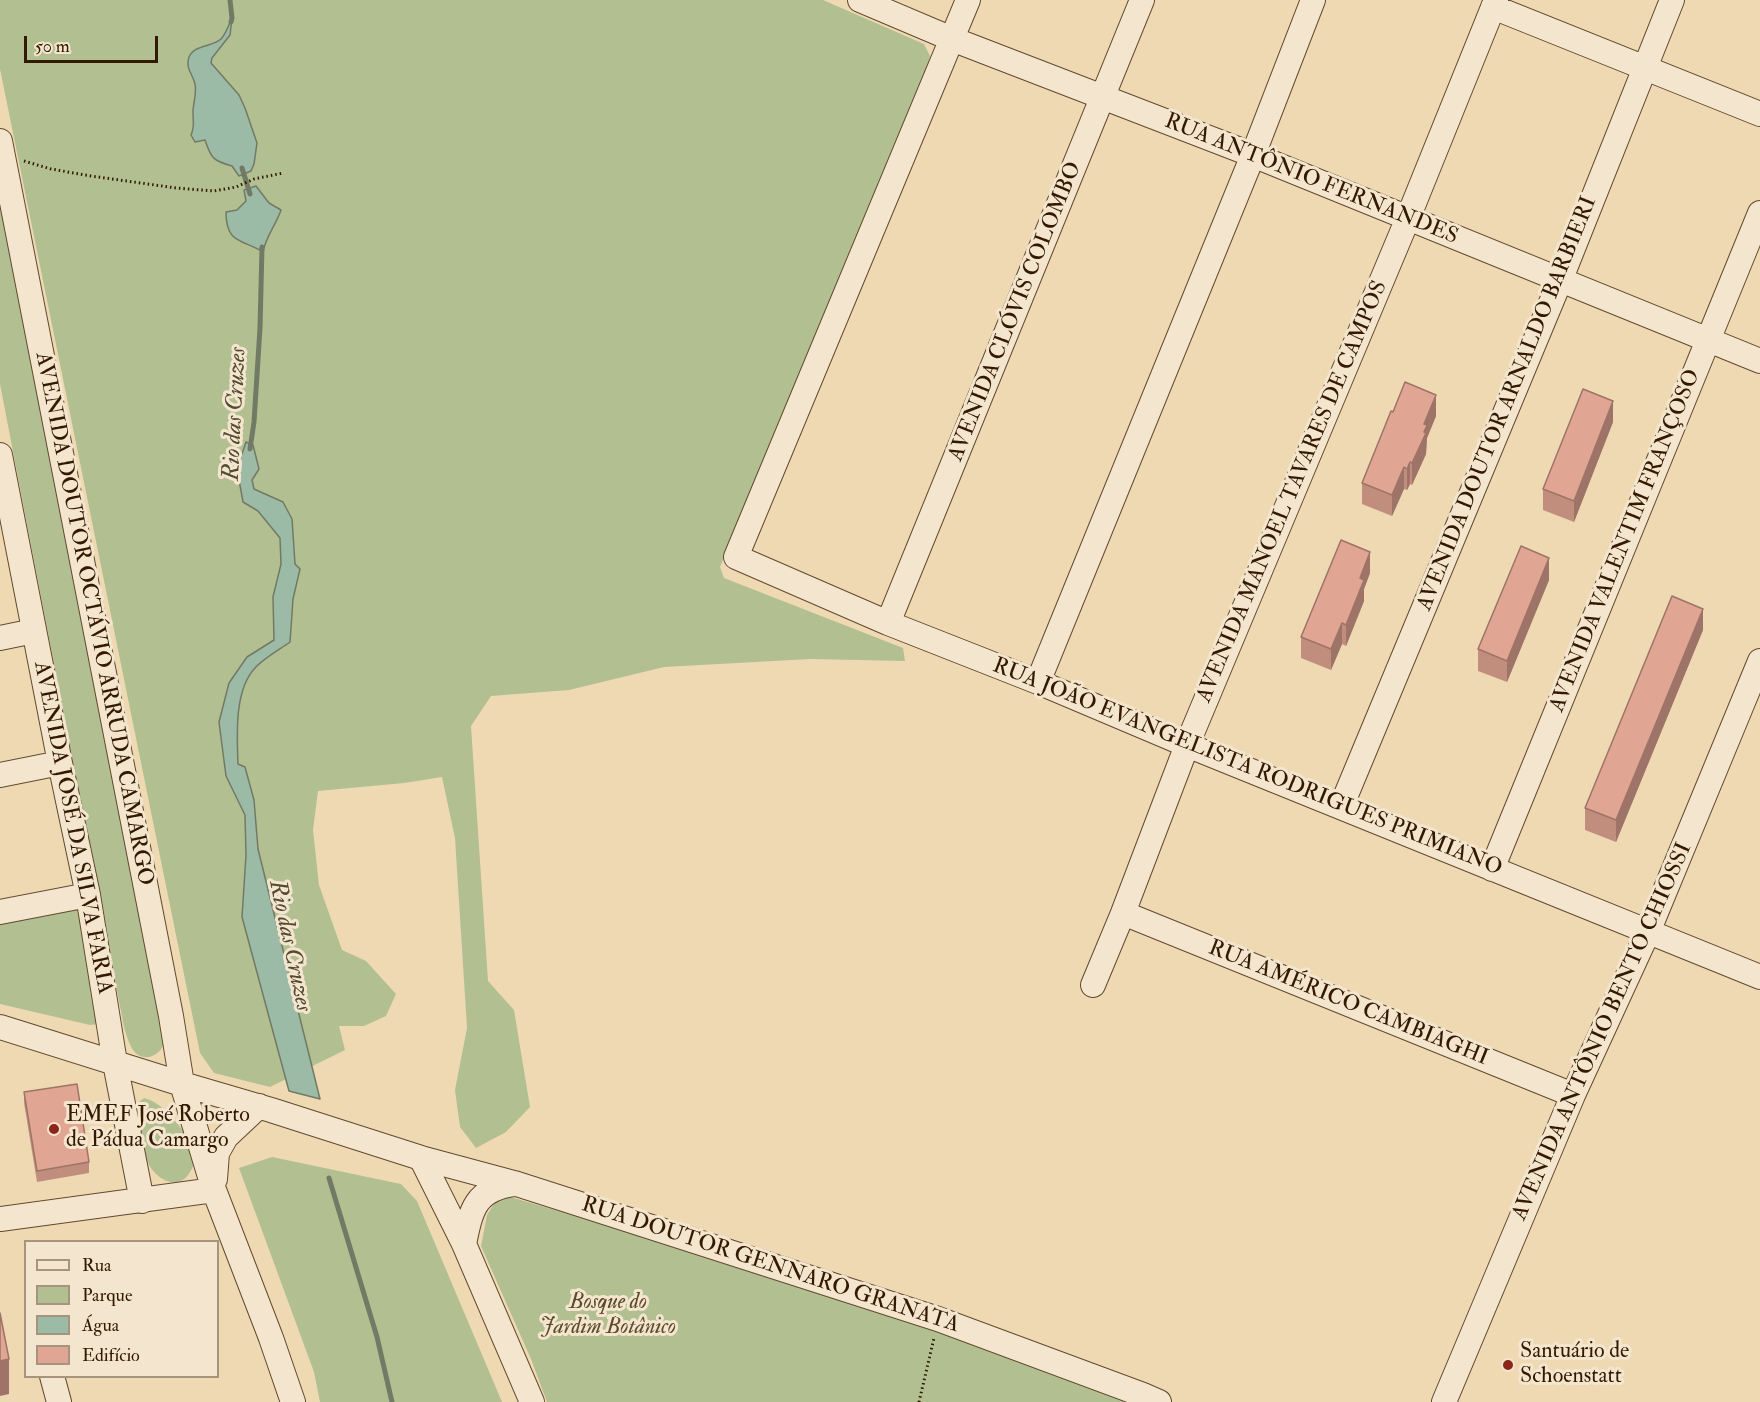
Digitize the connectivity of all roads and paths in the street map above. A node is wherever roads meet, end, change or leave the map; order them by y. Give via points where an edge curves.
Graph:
1 (860, 0) edge
2 (968, 0) edge
3 (1142, 0) edge
4 (1313, 0) edge
5 (1672, 0) edge
6 (1495, 3) edge
7 (952, 39) junction
8 (1644, 68) junction
9 (1104, 97) junction
10 (1760, 114) edge
11 (1, 150) edge
12 (1253, 154) junction
13 (283, 173) dead end
14 (1760, 213) edge
15 (1408, 219) junction
16 (1560, 280) junction
17 (1709, 339) junction
18 (1760, 361) edge
19 (0, 455) edge
20 (5, 505) edge
21 (888, 623) junction
22 (34, 631) junction
23 (0, 638) edge
24 (1760, 661) edge
25 (1038, 682) junction
26 (1187, 745) junction
27 (60, 763) junction
28 (0, 775) edge
29 (1341, 807) junction
30 (1492, 869) junction
31 (88, 895) junction
32 (0, 912) edge
33 (1123, 914) junction
34 (1648, 932) junction
35 (1760, 977) edge
36 (1093, 985) dead end
37 (0, 1027) edge
38 (115, 1063) junction
39 (182, 1084) junction
40 (1573, 1095) junction
41 (265, 1108) junction
42 (421, 1158) junction
43 (514, 1184) junction
44 (214, 1190) junction
45 (142, 1201) junction
46 (0, 1219) edge
47 (464, 1244) junction
48 (938, 1319) junction
49 (52, 1378) edge
50 (59, 1402) edge
51 (293, 1402) edge
52 (532, 1402) edge
53 (919, 1402) edge
54 (1159, 1402) edge
55 (1444, 1402) edge

1 - 7 street, RUA ANTÔNIO FERNANDES
2 - 7 street
3 - 9 street, AVENIDA CLÓVIS COLOMBO
4 - 12 street
5 - 8 street, AVENIDA DOUTOR ARNALDO BARBIERI
6 - 8 street
6 - 15 street, AVENIDA MANOEL TAVARES DE CAMPOS
7 - 9 street, RUA ANTÔNIO FERNANDES
7 - 21 street, RUA JOÃO EVANGELISTA RODRIGUES PRIMIANO via 736,557
8 - 10 street
8 - 16 street, AVENIDA DOUTOR ARNALDO BARBIERI
9 - 12 street, RUA ANTÔNIO FERNANDES
9 - 21 street, AVENIDA CLÓVIS COLOMBO
11 - 13 path via 51,170 176,188 214,191
11 - 39 street, AVENIDA DOUTOR OCTÁVIO ARRUDA CAMARGO
12 - 15 street, RUA ANTÔNIO FERNANDES
12 - 25 street
14 - 17 street, AVENIDA VALENTIM FRANÇOSO
15 - 16 street, RUA ANTÔNIO FERNANDES
15 - 26 street, AVENIDA MANOEL TAVARES DE CAMPOS
16 - 17 street, RUA ANTÔNIO FERNANDES
16 - 29 street, AVENIDA DOUTOR ARNALDO BARBIERI
17 - 18 street, RUA ANTÔNIO FERNANDES
17 - 30 street, AVENIDA VALENTIM FRANÇOSO
19 - 20 street, AVENIDA JOSÉ DA SILVA FARIA
20 - 22 street, AVENIDA JOSÉ DA SILVA FARIA
21 - 25 street, RUA JOÃO EVANGELISTA RODRIGUES PRIMIANO
22 - 23 street
22 - 27 street, AVENIDA JOSÉ DA SILVA FARIA
24 - 34 street, AVENIDA ANTÔNIO BENTO CHIOSSI
25 - 26 street, RUA JOÃO EVANGELISTA RODRIGUES PRIMIANO
26 - 29 street, RUA JOÃO EVANGELISTA RODRIGUES PRIMIANO
26 - 33 street, AVENIDA MANOEL TAVARES DE CAMPOS
27 - 28 street
27 - 31 street, AVENIDA JOSÉ DA SILVA FARIA
29 - 30 street, RUA JOÃO EVANGELISTA RODRIGUES PRIMIANO
30 - 34 street, RUA JOÃO EVANGELISTA RODRIGUES PRIMIANO
31 - 32 street
31 - 38 street, AVENIDA JOSÉ DA SILVA FARIA
33 - 36 street, AVENIDA MANOEL TAVARES DE CAMPOS
33 - 40 street, RUA AMÉRICO CAMBIAGHI
34 - 35 street, RUA JOÃO EVANGELISTA RODRIGUES PRIMIANO
34 - 40 street, AVENIDA ANTÔNIO BENTO CHIOSSI
37 - 38 street
38 - 39 street
38 - 45 street, AVENIDA JOSÉ DA SILVA FARIA
39 - 41 street
39 - 44 street, AVENIDA DOUTOR OCTÁVIO ARRUDA CAMARGO
40 - 55 street, AVENIDA ANTÔNIO BENTO CHIOSSI
41 - 42 street, RUA DOUTOR GENNARO GRANATA
41 - 44 street via 226,1137 217,1153
42 - 43 street, RUA DOUTOR GENNARO GRANATA
42 - 47 street
43 - 47 street via 483,1193 470,1217
43 - 48 street, RUA DOUTOR GENNARO GRANATA
44 - 45 street
44 - 51 street, AVENIDA DOUTOR OCTÁVIO ARRUDA CAMARGO
45 - 46 street
47 - 52 street
48 - 53 path
48 - 54 street, RUA DOUTOR GENNARO GRANATA
49 - 50 street

